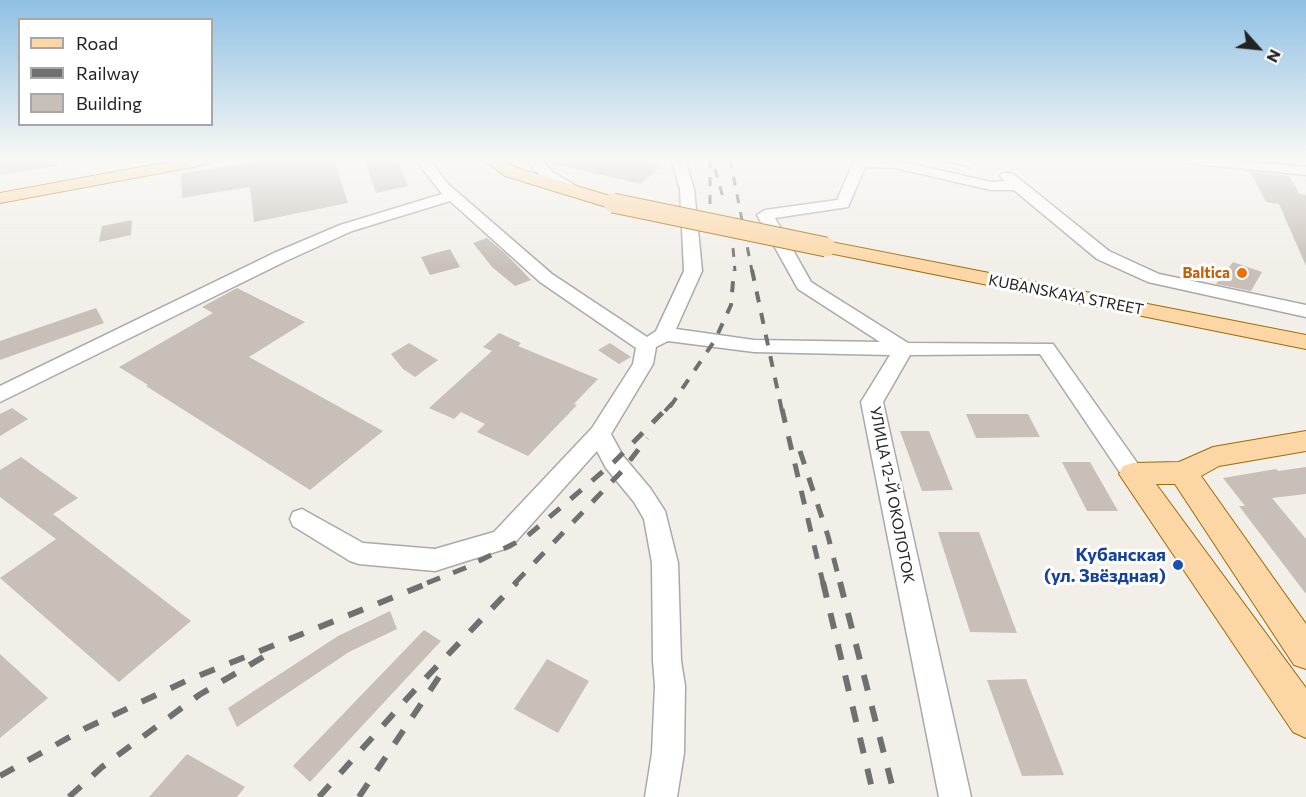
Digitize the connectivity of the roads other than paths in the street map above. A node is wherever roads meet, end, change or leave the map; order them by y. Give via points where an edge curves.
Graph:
1 (449, 196) edge
2 (454, 196) edge
3 (589, 196) edge
4 (688, 196) edge
5 (846, 196) edge
6 (1032, 196) edge
7 (1306, 311) edge
8 (655, 340) junction
9 (1306, 342) edge
10 (904, 349) junction
11 (0, 395) edge
12 (600, 434) junction
13 (1306, 441) edge
14 (1183, 473) junction
15 (1134, 474) junction
16 (302, 519) dead end
17 (1306, 653) edge
18 (1306, 719) edge
19 (661, 797) edge
20 (955, 797) edge

1 - 11 street via 327,236
2 - 8 street via 546,278
3 - 9 main road, KUBANSKAYA STREET, bridge via 826,248
4 - 8 street via 693,271
5 - 10 street via 843,204 765,215 804,285
6 - 7 street via 1103,255 1154,278
8 - 10 street
8 - 12 street
10 - 15 street via 1046,348
10 - 20 street, УЛИЦА 12-Й ОКОЛОТОК via 872,402
12 - 16 street via 502,540 435,560 359,553
12 - 19 street via 614,462 656,518 665,563 670,686 668,753
13 - 14 main road via 1214,457
14 - 15 main road
14 - 17 main road
15 - 18 main road

